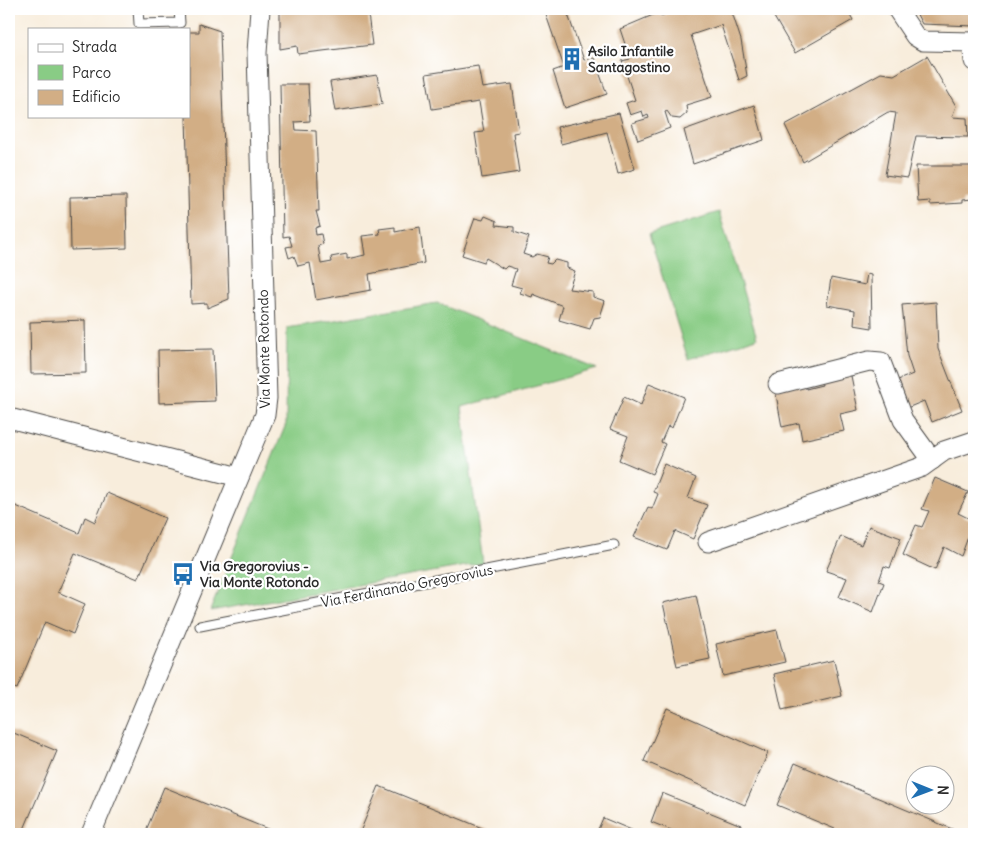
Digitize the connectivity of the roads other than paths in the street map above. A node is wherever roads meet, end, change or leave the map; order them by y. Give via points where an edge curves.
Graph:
1 (138, 9) edge
2 (179, 9) edge
3 (260, 9) edge
4 (897, 9) edge
5 (973, 42) edge
6 (974, 61) edge
7 (778, 384) dead end
8 (9, 418) edge
9 (974, 441) edge
10 (932, 460) junction
11 (239, 477) junction
12 (708, 542) dead end
13 (614, 545) dead end
14 (200, 626) dead end
15 (91, 834) edge

1 - 2 lane via 139,24 180,23
3 - 11 street, Via Monte Rotondo via 258,53 267,403 263,422
4 - 5 street via 915,36 923,41
5 - 6 street
7 - 10 street via 869,361 881,362 903,420
8 - 11 street
9 - 10 street via 944,451
10 - 12 street via 922,468
11 - 15 street
13 - 14 lane, Via Ferdinando Gregorovius

